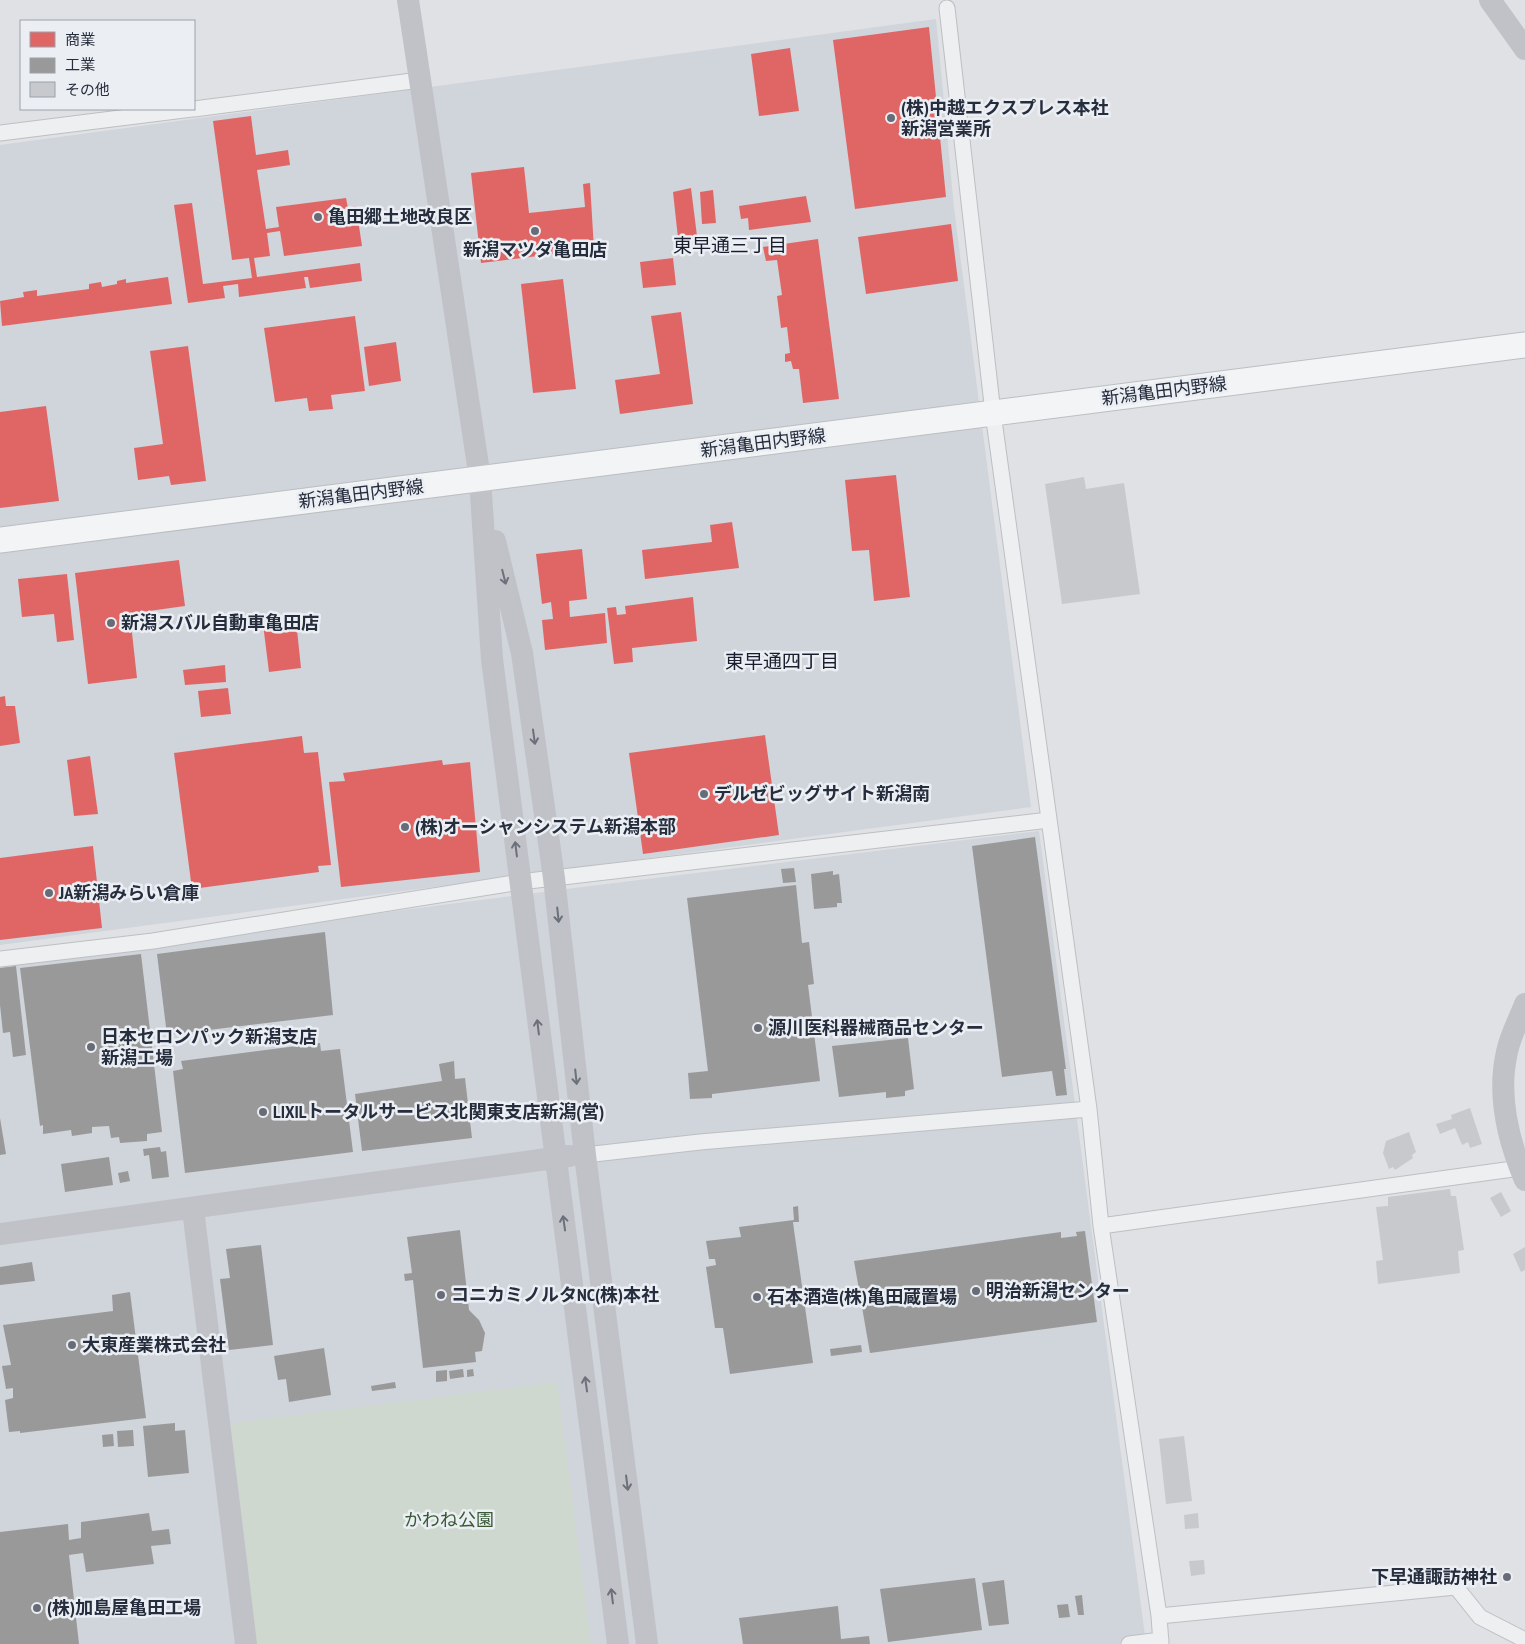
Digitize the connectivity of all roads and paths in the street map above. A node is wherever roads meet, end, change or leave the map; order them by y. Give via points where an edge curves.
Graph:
1 (408, 0) edge
2 (1490, 0) edge
3 (947, 8) dead end
4 (1525, 49) edge
5 (420, 80) junction
6 (195, 109) edge
7 (185, 110) edge
8 (0, 133) edge
9 (1525, 344) edge
10 (993, 413) junction
11 (480, 479) junction
12 (0, 540) edge
13 (1050, 820) junction
14 (554, 878) junction
15 (520, 882) junction
16 (0, 959) edge
17 (1525, 1004) edge
18 (1089, 1109) junction
19 (585, 1154) junction
20 (555, 1158) junction
21 (1522, 1174) edge
22 (193, 1209) junction
23 (1102, 1226) junction
24 (0, 1234) edge
25 (1159, 1616) junction
26 (1525, 1640) edge
27 (1161, 1642) edge
28 (246, 1644) edge
29 (618, 1644) edge
30 (647, 1644) edge
31 (1129, 1644) edge

1 - 5 street
2 - 4 street
3 - 10 street
5 - 6 street
5 - 11 street
7 - 8 street
9 - 10 main road, 新潟亀田内野線
10 - 11 main road, 新潟亀田内野線
10 - 13 street
11 - 12 main road, 新潟亀田内野線
11 -> 14 street via 522,653
15 -> 11 street via 492,659
13 - 14 street
13 - 18 street
14 - 15 street
14 -> 19 street
15 - 16 street via 153,941
20 -> 15 street
17 - 21 street via 1507,1050 1502,1086 1505,1116
18 - 19 street
18 - 23 street
19 - 20 street
19 -> 30 street
20 - 22 street
29 -> 20 street
21 - 23 street
22 - 24 street
22 - 28 street
23 - 25 street
25 - 26 street via 1456,1588 1480,1617
25 - 27 street
27 - 31 street

